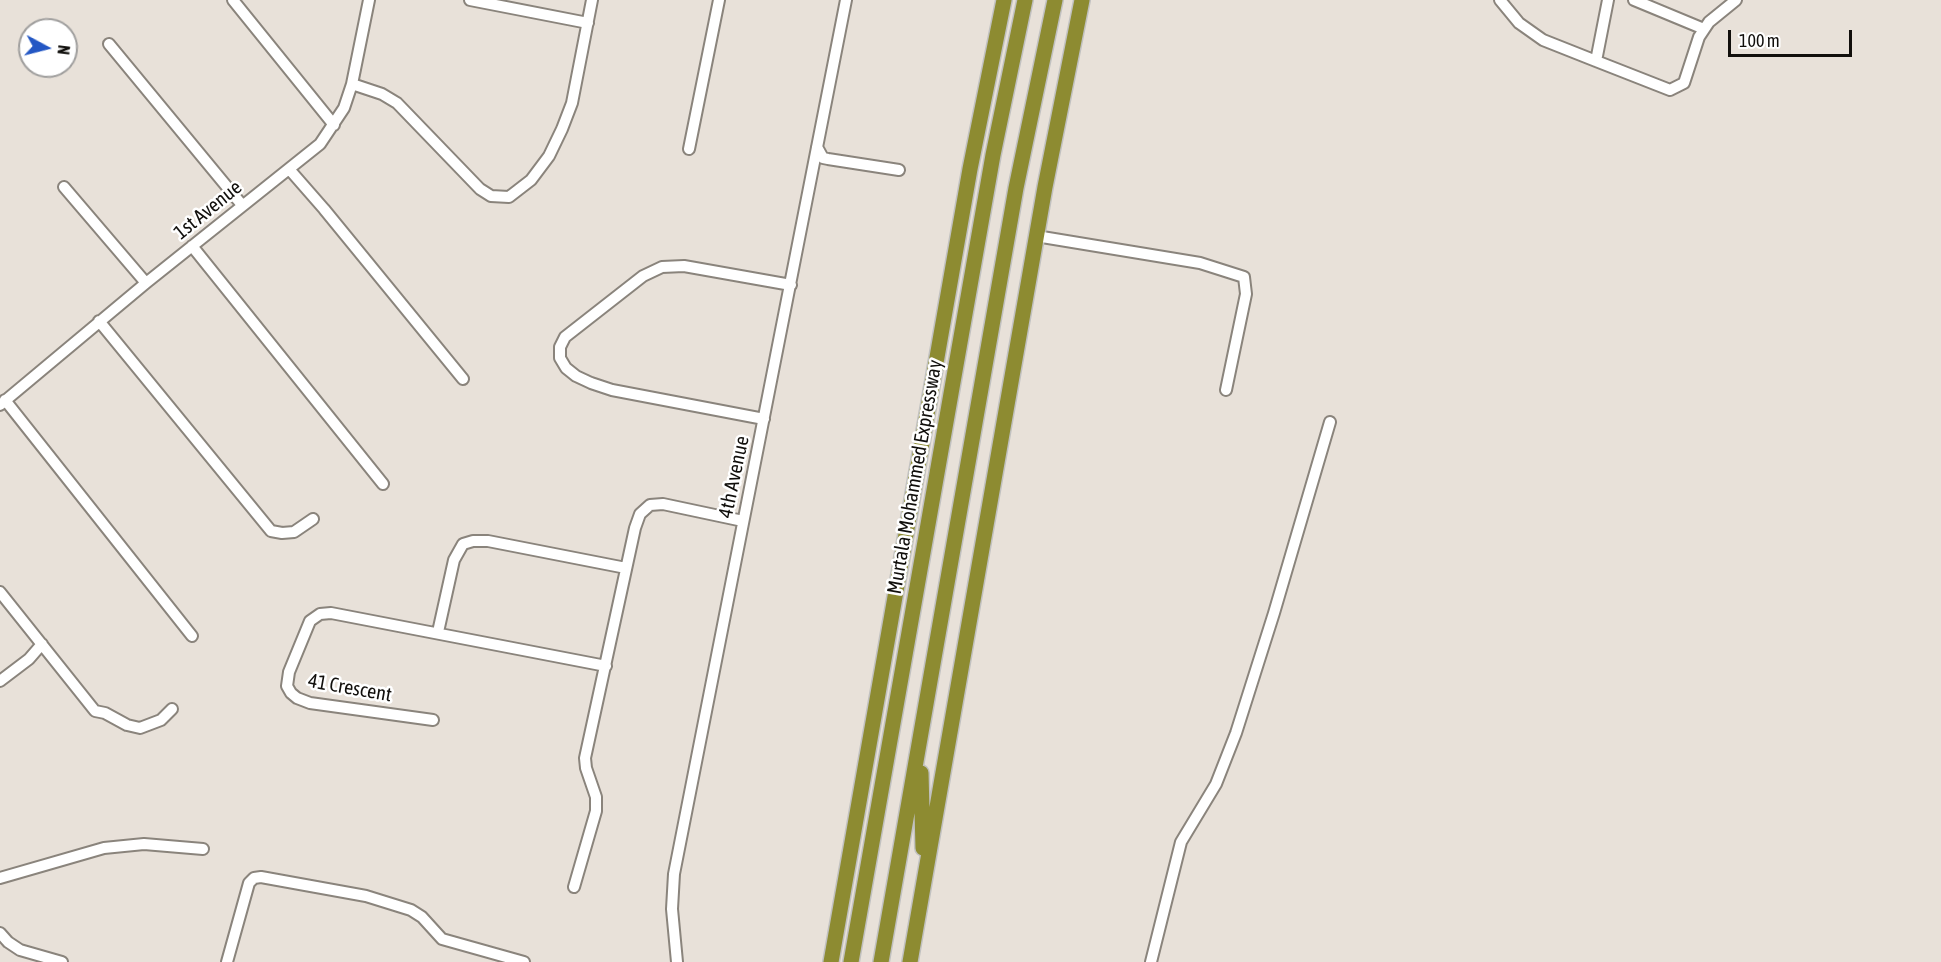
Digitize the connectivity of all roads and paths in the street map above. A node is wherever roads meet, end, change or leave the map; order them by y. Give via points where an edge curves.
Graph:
1 (233, 0) edge
2 (369, 0) edge
3 (470, 0) edge
4 (592, 0) edge
5 (719, 0) edge
6 (846, 0) edge
7 (1004, 0) edge
8 (1025, 0) edge
9 (1055, 0) edge
10 (1082, 0) edge
11 (1500, 0) edge
12 (1608, 0) edge
13 (1634, 0) edge
14 (1736, 0) edge
15 (588, 23) junction
16 (1704, 29) junction
17 (109, 44) dead end
18 (1596, 61) junction
19 (352, 84) junction
20 (334, 125) junction
21 (817, 147) junction
22 (689, 149) dead end
23 (289, 169) junction
24 (899, 170) dead end
25 (63, 187) dead end
26 (242, 205) junction
27 (1036, 236) junction
28 (192, 246) junction
29 (146, 283) junction
30 (790, 285) junction
31 (99, 321) junction
32 (463, 379) dead end
33 (1226, 390) dead end
34 (3, 402) edge
35 (764, 419) junction
36 (1330, 422) dead end
37 (383, 484) dead end
38 (313, 519) dead end
39 (743, 521) junction
40 (626, 568) junction
41 (0, 592) edge
42 (438, 632) junction
43 (192, 636) dead end
44 (42, 644) junction
45 (606, 666) junction
46 (0, 681) edge
47 (172, 709) dead end
48 (433, 720) dead end
49 (890, 738) junction
50 (920, 739) junction
51 (203, 849) dead end
52 (848, 860) junction
53 (0, 878) edge
54 (924, 881) junction
55 (574, 887) dead end
56 (0, 933) edge
57 (62, 962) edge
58 (227, 962) edge
59 (524, 962) edge
60 (677, 962) edge
61 (831, 962) edge
62 (851, 962) edge
63 (881, 962) edge
64 (910, 962) edge
65 (1151, 962) edge

1 - 20 street
2 - 19 street, 1st Avenue
3 - 15 street
4 - 15 street
5 - 22 street
6 - 21 street, 4th Avenue
7 - 52 highway, Murtala Mohammed Expressway via 970,169
8 - 49 highway, Murtala Mohammed Expressway via 993,154
9 - 50 highway via 1016,188
10 - 27 highway
11 - 18 street via 1519,23 1543,40
12 - 18 street
13 - 16 street
14 - 16 street
15 - 19 street via 572,103 562,129 531,180 509,197 491,196 480,189 397,103
16 - 18 street via 1684,83 1670,90
17 - 26 street
19 - 20 street, 1st Avenue
20 - 23 street, 1st Avenue via 320,144
21 - 24 street via 823,158
21 - 30 street, 4th Avenue
23 - 26 street, 1st Avenue
23 - 32 street
25 - 29 street
26 - 28 street, 1st Avenue
27 - 33 street via 1200,263 1244,277 1246,294
27 - 54 highway
28 - 29 street, 1st Avenue
28 - 37 street
29 - 31 street, 1st Avenue
30 - 35 street, 4th Avenue
30 - 35 street via 684,266 662,267 643,276 565,337 560,347 560,358 566,368 591,383
31 - 34 street, 1st Avenue
31 - 38 street via 271,531 294,532
34 - 43 street
35 - 39 street, 4th Avenue
36 - 65 street via 1236,734 1216,784 1181,842
39 - 40 street via 663,504 650,505 640,514
39 - 60 street, 4th Avenue via 674,874 672,909
40 - 42 street via 488,541 463,544 454,560
40 - 45 street
41 - 44 street
42 - 45 street, 41 Crescent
42 - 48 street, 41 Crescent via 320,614 310,621 298,647 287,686 297,698 310,703
44 - 46 street via 29,660
44 - 47 street via 95,711 140,728 161,720
45 - 55 street via 585,758 596,811
49 - 52 highway
49 - 62 highway, Murtala Mohammed Expressway
50 - 54 highway
50 - 63 highway
51 - 53 street via 144,844 104,848
52 - 61 highway, Murtala Mohammed Expressway
54 - 64 highway
56 - 57 street via 20,950
58 - 59 street via 249,883 261,877 366,896 411,910 442,939

